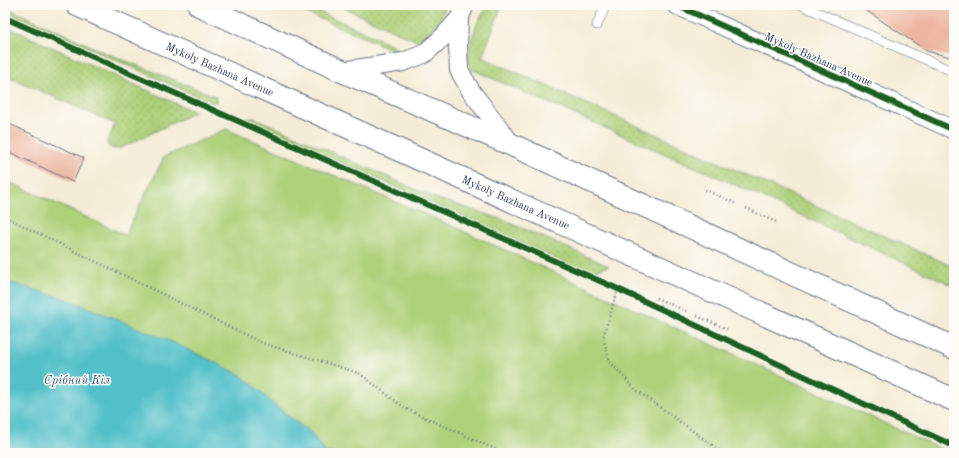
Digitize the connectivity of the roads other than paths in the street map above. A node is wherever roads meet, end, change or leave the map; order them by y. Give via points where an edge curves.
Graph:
1 (77, 5) edge
2 (200, 5) edge
3 (606, 5) edge
4 (676, 5) edge
5 (801, 5) edge
6 (462, 12) edge
7 (598, 25) dead end
8 (342, 71) junction
9 (954, 72) edge
10 (954, 130) edge
11 (512, 145) junction
12 (954, 348) edge
13 (954, 400) edge

1 - 13 highway, Mykoly Bazhana Avenue
2 - 8 highway
3 - 7 lane
4 - 10 street, Mykoly Bazhana Avenue
5 - 9 lane
6 - 8 street via 442,38 424,54 403,62
6 - 11 street via 458,45 460,70 471,91
8 - 11 highway
11 - 12 highway

